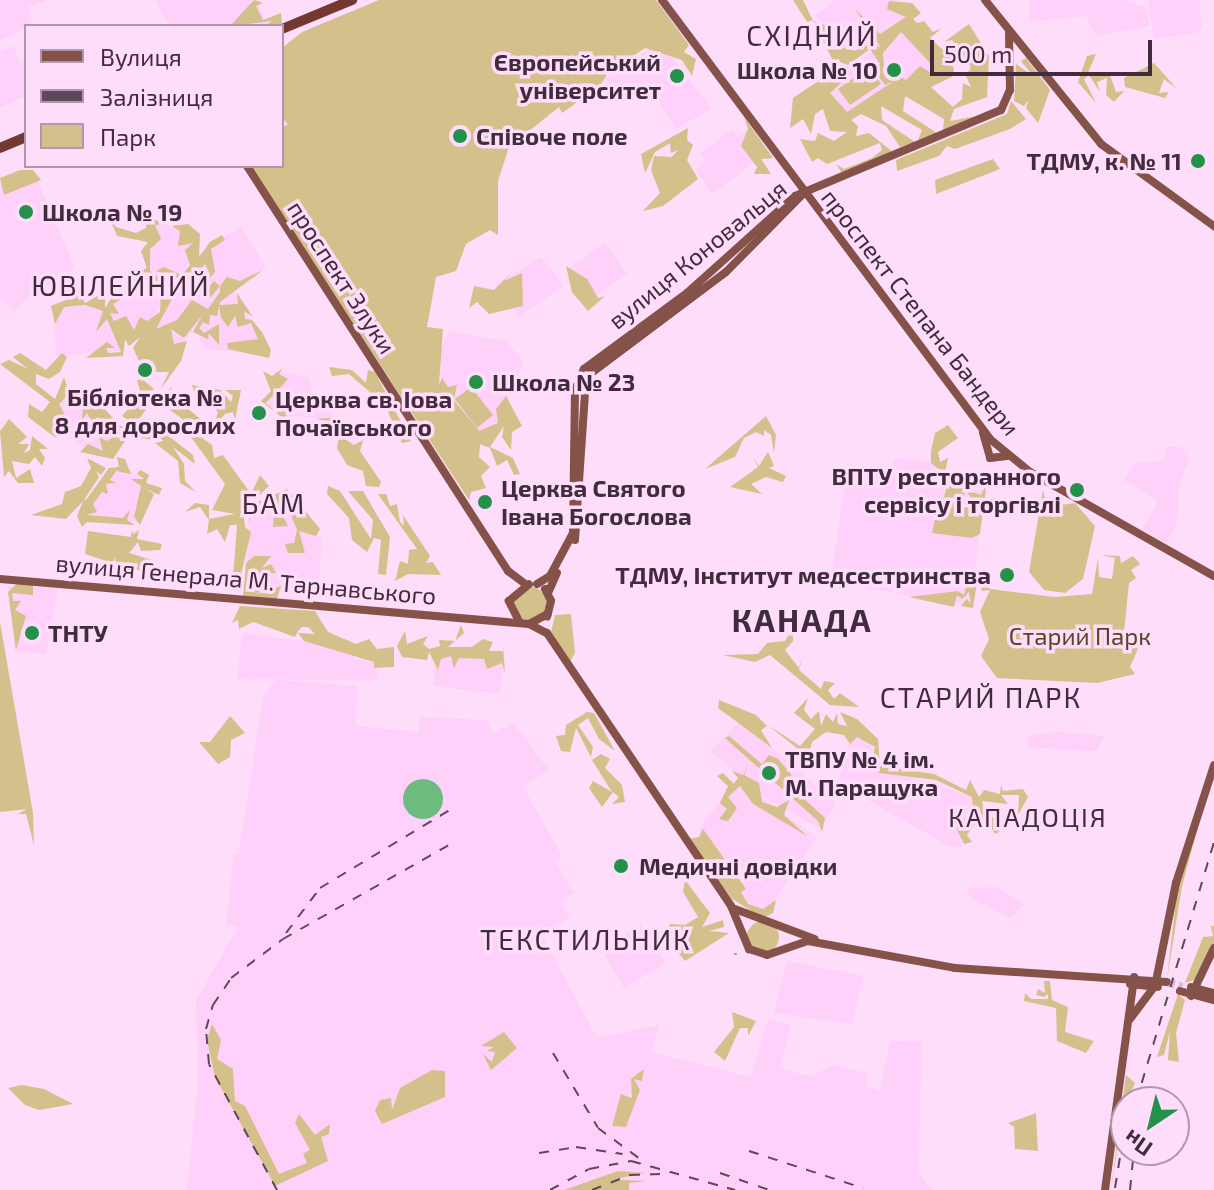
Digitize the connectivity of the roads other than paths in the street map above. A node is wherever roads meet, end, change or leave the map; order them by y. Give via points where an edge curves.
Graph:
1 (352, 0) edge
2 (662, 0) edge
3 (985, 0) edge
4 (284, 28) edge
5 (1017, 48) junction
6 (24, 138) edge
7 (0, 148) edge
8 (248, 168) edge
9 (805, 193) junction
10 (1214, 226) edge
11 (560, 565) junction
12 (508, 571) junction
13 (1214, 576) edge
14 (0, 579) edge
15 (525, 584) junction
16 (537, 584) junction
17 (548, 593) junction
18 (511, 597) junction
19 (548, 614) junction
20 (488, 620) junction
21 (525, 623) junction
22 (547, 633) junction
23 (1214, 765) edge
24 (731, 906) junction
25 (760, 920) junction
26 (777, 926) junction
27 (742, 930) junction
28 (823, 943) junction
29 (782, 948) junction
30 (1214, 948) edge
31 (1110, 979) junction
32 (1159, 982) junction
33 (1133, 985) junction
34 (1181, 989) tunnel mouth
35 (1193, 992) junction
36 (1214, 993) edge
37 (1214, 1000) edge
38 (1128, 1028) junction
39 (1105, 1190) edge

1 - 4 highway
2 - 9 main road, проспект Степана Бандери
3 - 5 main road
5 - 9 main road, вулиця Коновальця via 1009,96 1001,110
5 - 10 main road via 1106,149
6 - 7 highway
8 - 12 main road, проспект Злуки
9 - 11 main road, вулиця Коновальця via 723,268 582,372 575,534
9 - 13 main road, проспект Степана Бандери via 983,432 1007,456
11 - 16 main road, вулиця Коновальця
11 - 17 main road, вулиця Коновальця
12 - 15 main road, проспект Злуки
12 - 18 main road, проспект Злуки
14 - 20 main road, вулиця Генерала М. Тарнавського
15 - 16 main road
15 - 18 main road
16 - 17 main road
17 - 19 main road
18 - 20 main road
18 - 21 main road
19 - 21 main road
19 - 22 main road
20 - 21 main road, вулиця Генерала М. Тарнавського
21 - 22 main road
22 - 24 main road
23 - 32 main road via 1176,883
24 - 25 main road
24 - 27 main road
25 - 26 main road
25 - 27 main road
26 - 28 main road
26 - 29 main road
27 - 29 main road via 749,949 767,955
28 - 29 main road via 796,941
28 - 31 main road via 955,968
30 - 35 main road
31 - 33 main road
31 - 33 main road
32 - 33 main road
32 - 33 main road
32 - 38 main road
33 - 38 main road
34 - 35 main road
35 - 36 main road
35 - 37 main road
38 - 39 main road

